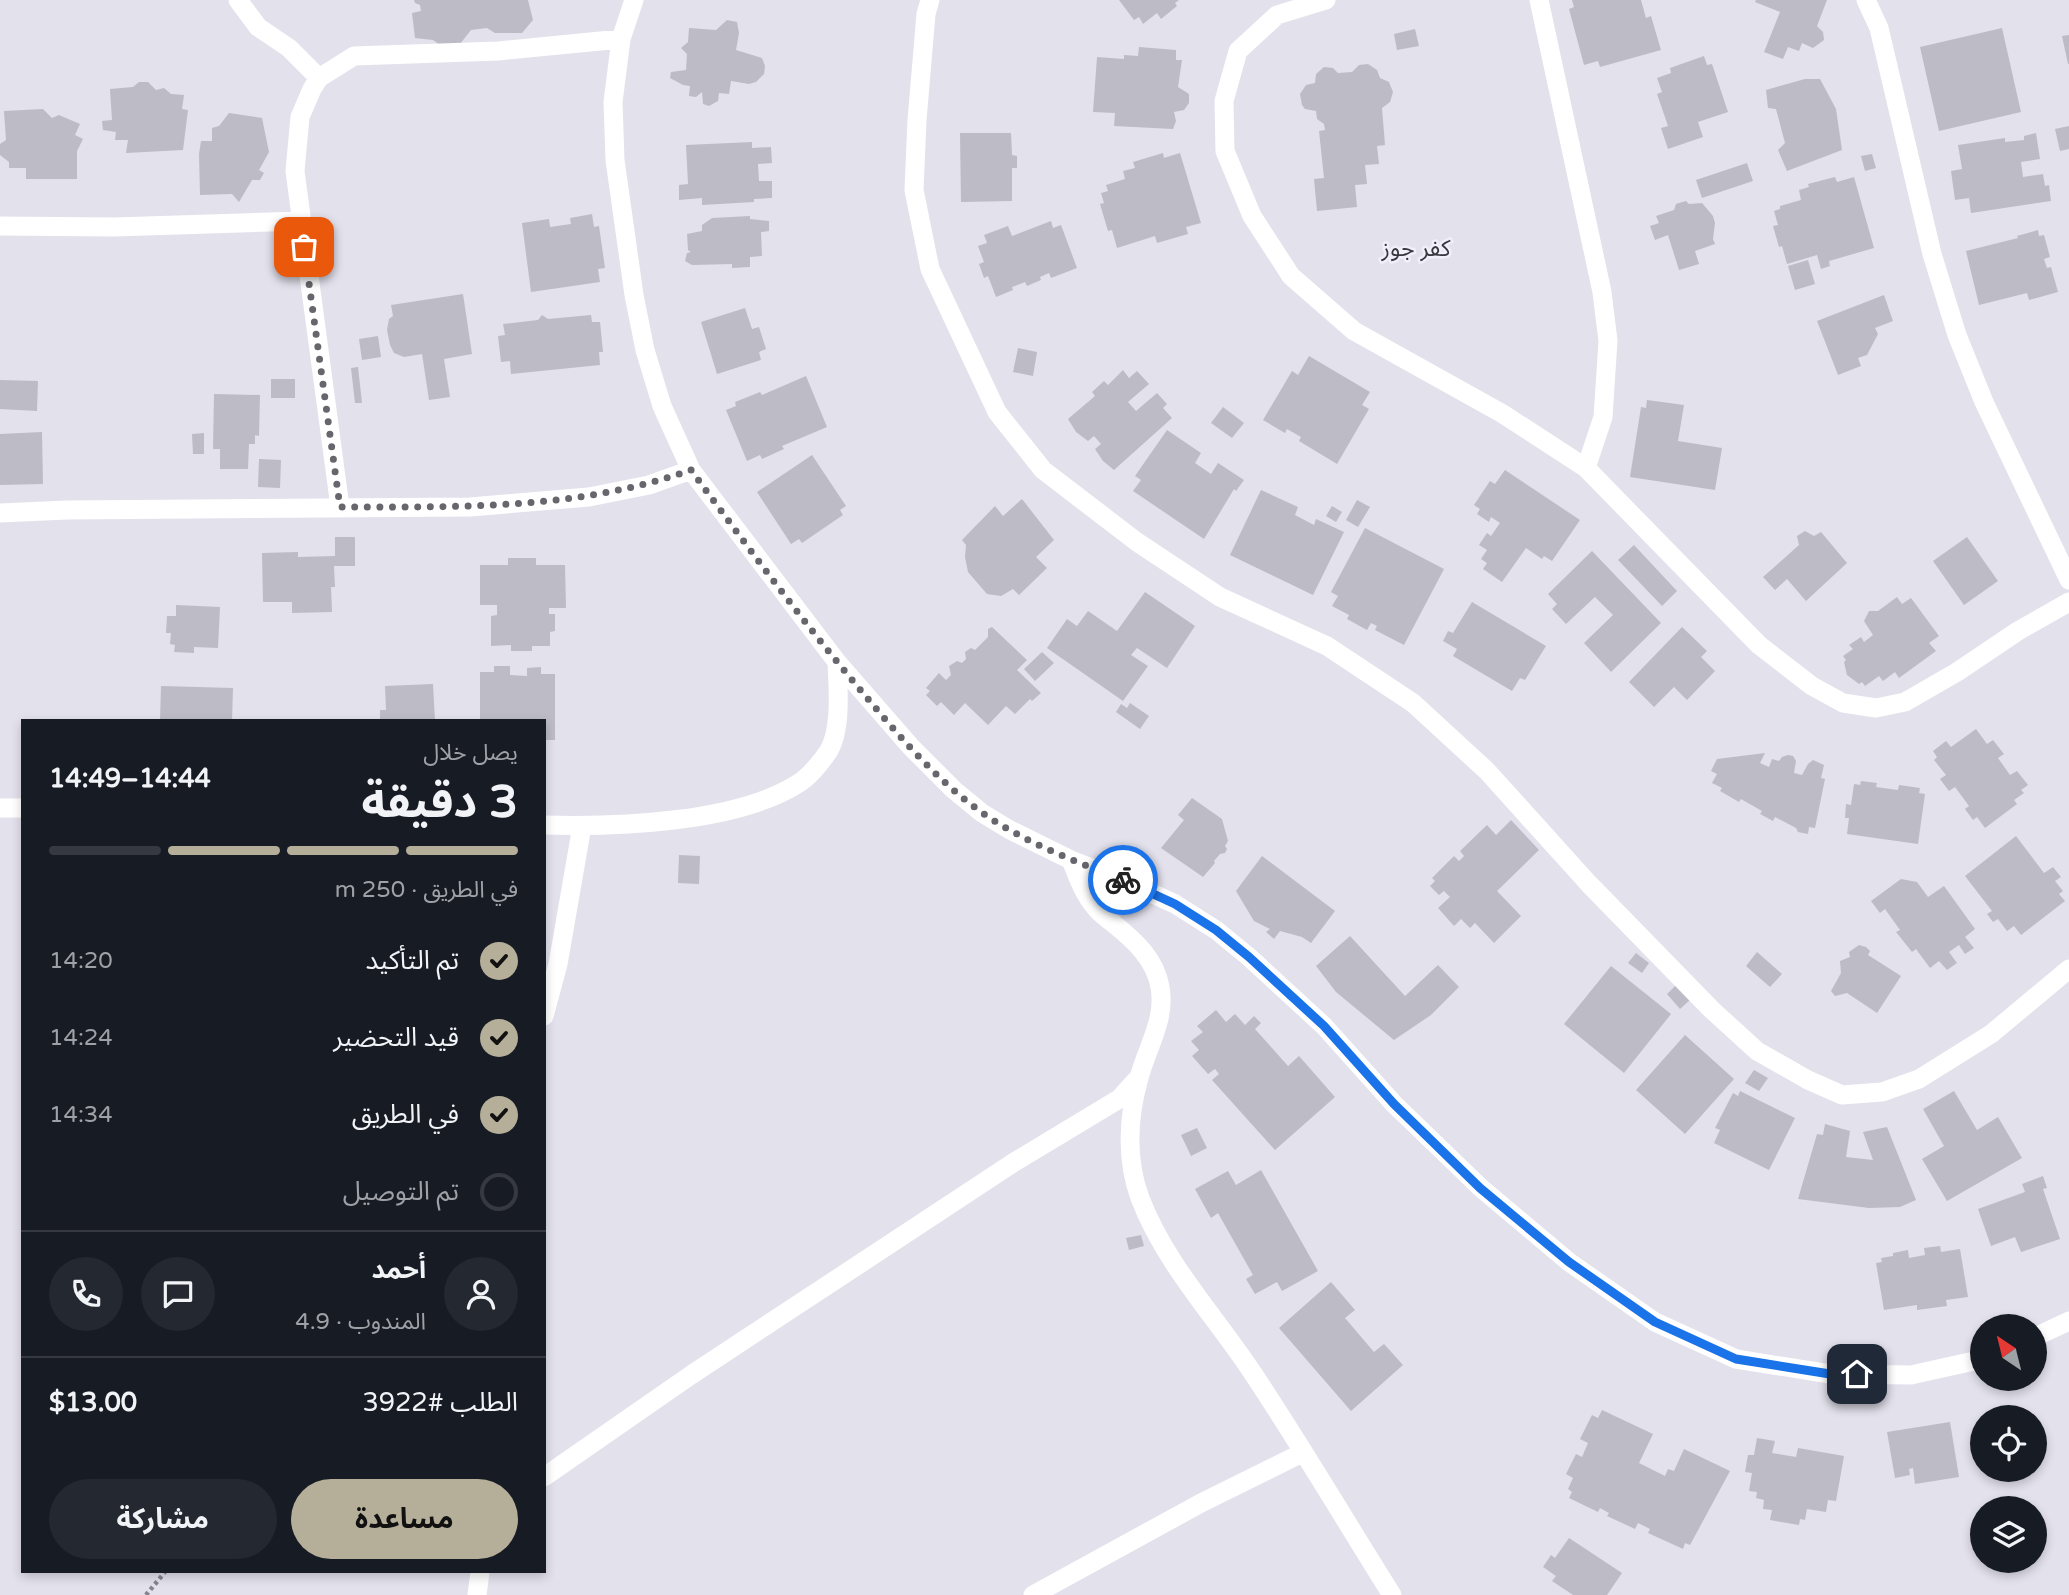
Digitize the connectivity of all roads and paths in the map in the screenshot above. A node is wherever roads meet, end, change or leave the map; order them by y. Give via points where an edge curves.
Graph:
1 (238, 0) edge
2 (634, 0) edge
3 (930, 0) edge
4 (1326, 0) edge
5 (1539, 0) edge
6 (1866, 0) edge
7 (621, 39) junction
8 (319, 78) junction
9 (301, 221) junction
10 (0, 226) edge
11 (1586, 468) junction
12 (691, 470) junction
13 (340, 507) junction
14 (0, 513) edge
15 (2069, 580) edge
16 (2069, 602) edge
17 (837, 662) junction
18 (0, 808) edge
19 (21, 808) edge
20 (546, 825) edge
21 (582, 826) junction
22 (1071, 860) junction
23 (2069, 969) edge
24 (546, 1009) edge
25 (1139, 1077) junction
26 (2069, 1321) edge
27 (2048, 1331) edge
28 (1970, 1362) edge
29 (1302, 1453) junction
30 (546, 1476) edge
31 (164, 1573) edge
32 (480, 1573) edge
33 (146, 1595) edge
34 (477, 1595) edge
35 (1033, 1595) edge
36 (1392, 1595) edge

1 - 8 street via 258,27 289,48
2 - 7 street
3 - 23 street via 914,190 930,269 997,412 1043,470 1137,542 1220,597 1327,646 1413,703 1487,771 1712,1010 1757,1051 1808,1080 1842,1095 1882,1092 1919,1079 1992,1034
4 - 11 street via 1277,15 1238,51 1224,100 1225,151 1252,216 1292,276 1354,331 1503,414
5 - 11 street via 1602,292 1608,341 1603,417
6 - 15 street via 1879,28 1957,335
7 - 8 street via 498,51 354,56
7 - 12 street via 613,102 615,160 634,295 662,406
8 - 9 street via 300,117 295,171
9 - 10 street
9 - 13 street
11 - 16 street via 1759,645 1812,687 1843,703 1876,708 1905,702
12 - 13 street via 649,485 589,497 470,507
12 - 17 street
13 - 14 street
17 - 21 street via 838,715 829,750 801,782 759,802 724,811
17 - 22 street via 954,790 1010,830
18 - 19 street
20 - 21 street
21 - 24 street
22 - 25 street via 1096,909 1146,954 1156,970 1162,1010
22 - 28 street via 1175,904 1216,930 1324,1026 1394,1104 1480,1188 1569,1262 1655,1322 1736,1359 1830,1374 1911,1374
25 - 29 street via 1130,1140 1132,1174 1141,1200 1161,1244 1254,1375
25 - 30 street via 1119,1099 1016,1161
26 - 27 street
29 - 35 street
29 - 36 street
31 - 33 path
32 - 34 street

